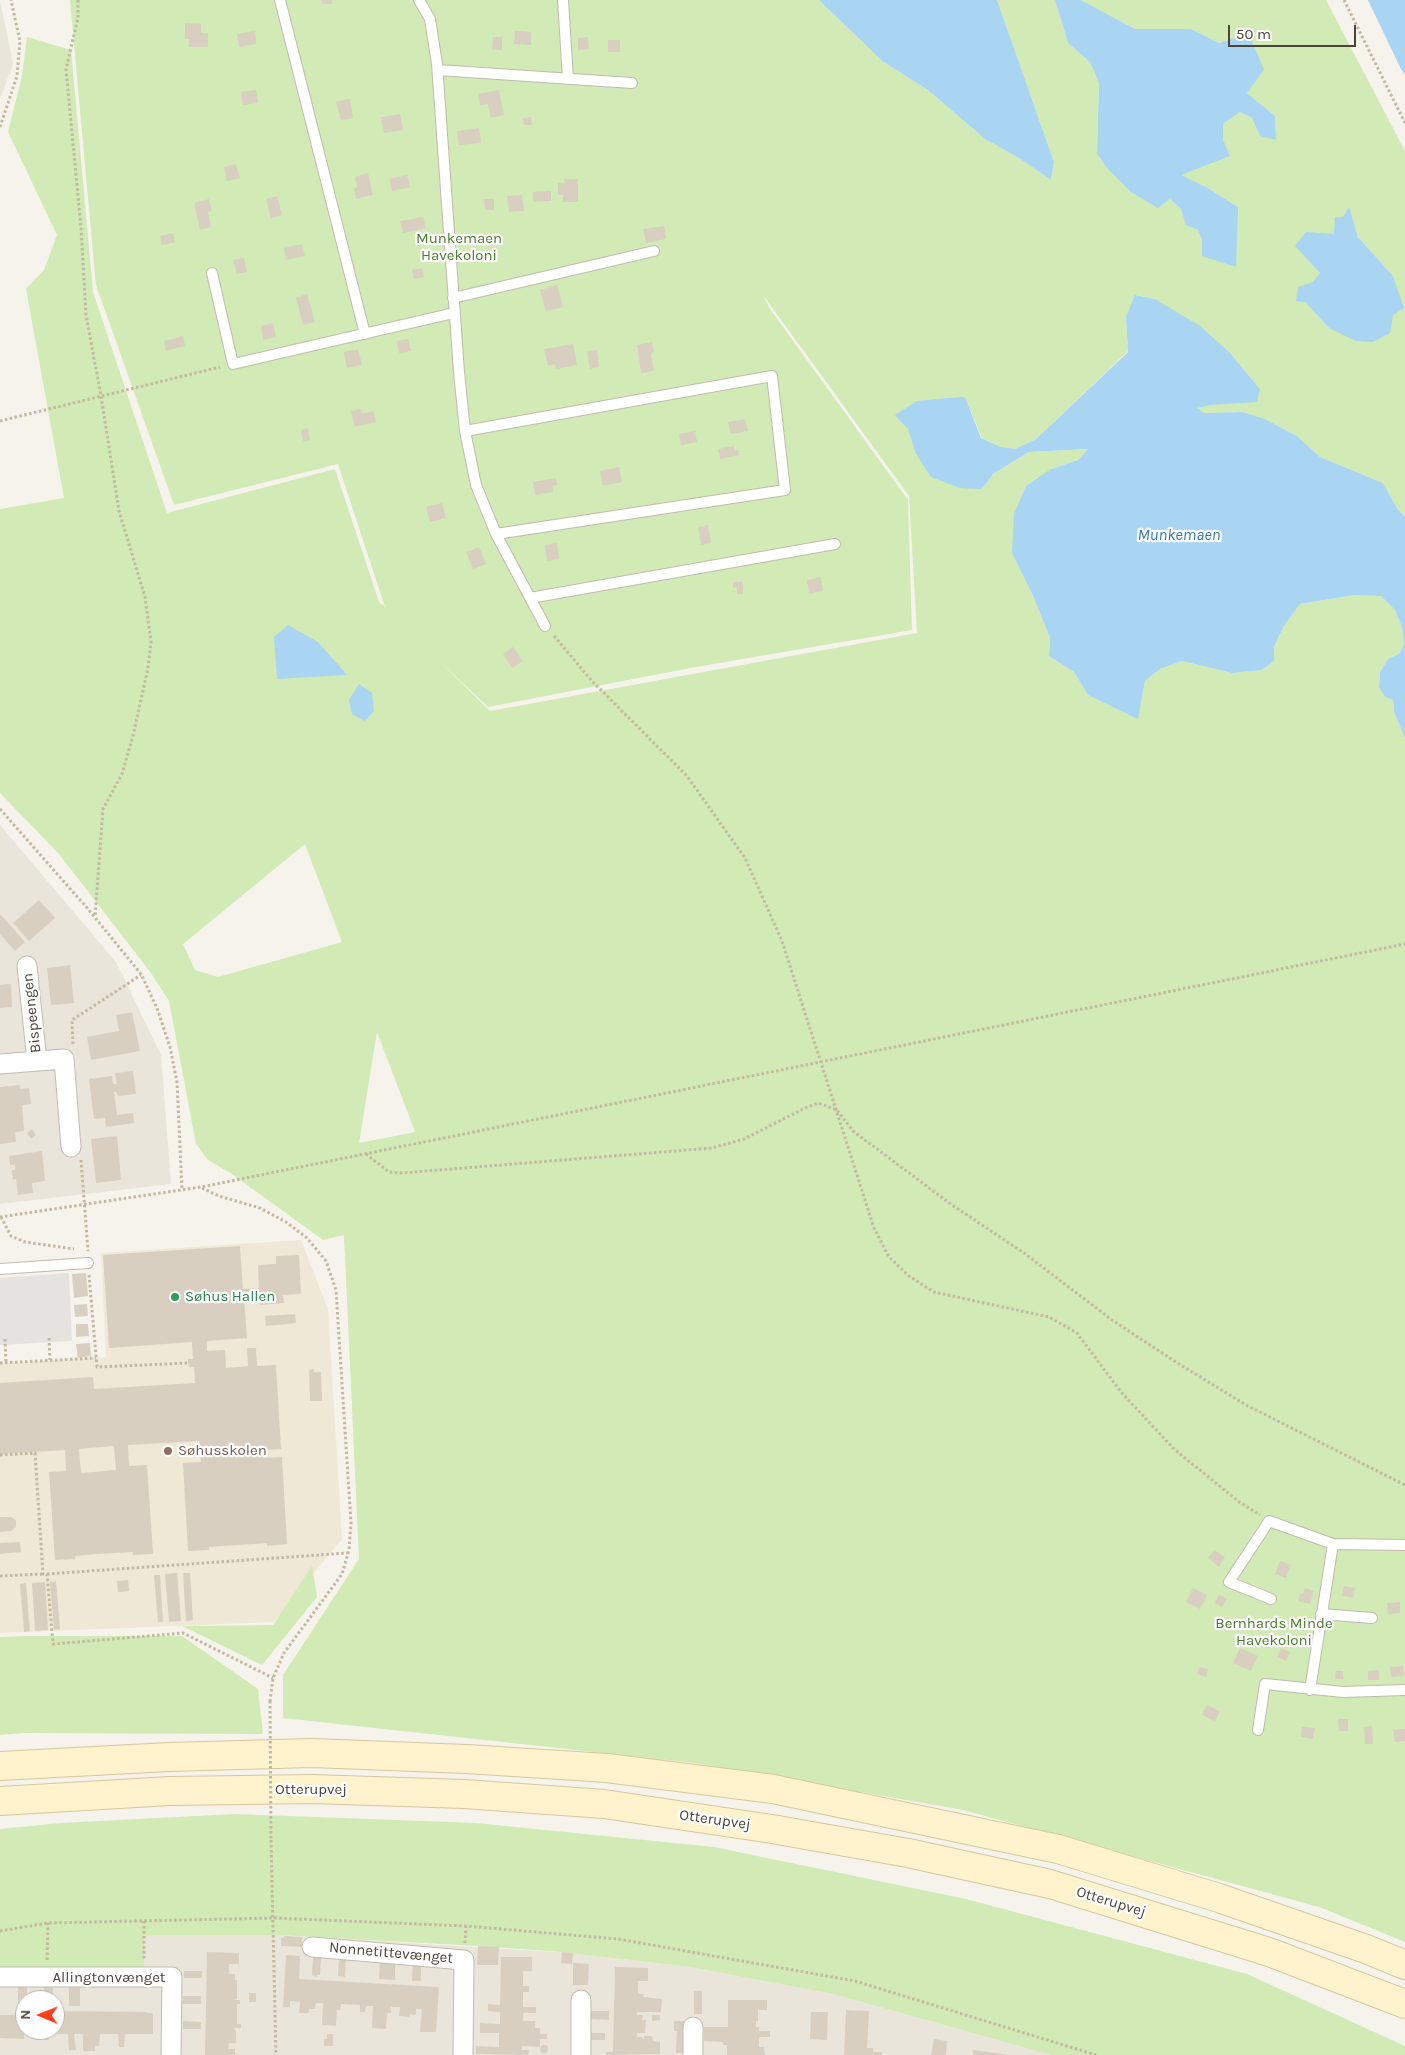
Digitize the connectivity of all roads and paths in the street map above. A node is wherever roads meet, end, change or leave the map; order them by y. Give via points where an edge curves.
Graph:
1 (11, 0) edge
2 (78, 0) edge
3 (280, 0) edge
4 (419, 0) edge
5 (564, 0) edge
6 (1344, 0) edge
7 (438, 70) junction
8 (568, 79) junction
9 (632, 83) dead end
10 (1405, 122) edge
11 (0, 127) edge
12 (654, 251) dead end
13 (212, 272) dead end
14 (453, 298) junction
15 (454, 314) junction
16 (365, 334) junction
17 (233, 364) junction
18 (102, 396) junction
19 (0, 421) edge
20 (466, 431) junction
21 (496, 534) junction
22 (835, 544) dead end
23 (530, 598) junction
24 (545, 626) joint
25 (0, 809) edge
26 (95, 917) junction
27 (1405, 944) edge
28 (27, 966) dead end
29 (141, 974) junction
30 (64, 1058) junction
31 (37, 1061) junction
32 (822, 1062) junction
33 (0, 1064) edge
34 (837, 1110) junction
35 (71, 1147) joint
36 (366, 1154) junction
37 (201, 1187) junction
38 (182, 1190) junction
39 (84, 1205) junction
40 (1, 1217) edge
41 (88, 1251) junction
42 (88, 1263) junction
43 (0, 1269) edge
44 (48, 1338) dead end
45 (5, 1339) dead end
46 (96, 1358) junction
47 (50, 1360) junction
48 (6, 1362) junction
49 (0, 1363) edge
50 (188, 1363) dead end
51 (0, 1455) edge
52 (1405, 1485) edge
53 (1269, 1521) junction
54 (1333, 1544) junction
55 (1405, 1545) edge
56 (347, 1553) junction
57 (45, 1574) junction
58 (0, 1576) edge
59 (1271, 1599) dead end
60 (1321, 1614) junction
61 (1372, 1618) dead end
62 (272, 1678) junction
63 (1310, 1690) junction
64 (1405, 1690) edge
65 (1258, 1730) dead end
66 (0, 1752) edge
67 (112, 1760) junction
68 (0, 1766) edge
69 (0, 1801) edge
70 (274, 1918) junction
71 (144, 1921) junction
72 (48, 1923) junction
73 (0, 1931) edge
74 (312, 1946) dead end
75 (1405, 1965) edge
76 (1312, 1968) junction
77 (0, 1977) edge
78 (144, 1977) junction
79 (46, 1978) junction
80 (581, 2000) dead end
81 (1405, 2004) edge
82 (1405, 2021) edge
83 (693, 2027) dead end
84 (171, 2055) edge
85 (276, 2055) edge
86 (463, 2055) edge
87 (581, 2055) edge
88 (693, 2055) edge
89 (1096, 2055) edge

1 - 11 path via 20,41 17,76
2 - 18 path via 78,18 66,69 86,315
3 - 16 lane
4 - 7 lane via 430,19
5 - 8 lane
6 - 10 path
7 - 8 lane
7 - 14 lane
8 - 9 lane
12 - 14 lane
13 - 17 lane
14 - 15 lane
15 - 16 lane
15 - 20 lane
16 - 17 lane
17 - 18 path
18 - 19 path
18 - 26 path via 119,511 145,597 151,642 133,736 122,774 103,808
20 - 21 lane via 476,485
20 - 21 lane via 772,376 785,490
21 - 23 lane
22 - 23 lane
23 - 24 lane
24 - 32 path via 592,681 687,776 745,858 782,940
25 - 26 path
26 - 29 path
27 - 32 path
28 - 31 street, Bispeengen
29 - 30 path via 72,1020 73,1048
29 - 38 path via 157,1008 177,1082
30 - 31 street, Bispeengen
30 - 35 street, Bispeengen
31 - 33 street, Bispeengen
32 - 34 path
32 - 36 path
34 - 36 path via 818,1103 744,1139 712,1148 402,1173 389,1172
34 - 52 path via 853,1131 1112,1320 1246,1405
34 - 53 path via 874,1228 889,1257 909,1276 934,1292 1049,1317 1077,1333 1121,1392 1174,1449 1238,1501
35 - 39 path via 81,1155
36 - 37 path
37 - 38 path
37 - 56 path via 260,1208 286,1222 307,1238 326,1261 336,1290 351,1523
38 - 39 path
39 - 40 path
39 - 41 path
40 - 41 path via 11,1236 25,1242
41 - 42 path
42 - 43 lane
42 - 46 path
44 - 47 path
45 - 48 path
46 - 47 path
46 - 50 path via 97,1367
47 - 48 path
48 - 49 path
51 - 57 path via 35,1453
53 - 54 lane
53 - 59 lane via 1229,1582
54 - 55 lane
54 - 60 lane
56 - 57 path
56 - 62 path via 342,1574 284,1653
57 - 58 path
57 - 62 path via 53,1644 183,1633
60 - 61 lane
60 - 63 lane
62 - 70 path, bridge via 271,1890
63 - 64 lane
63 - 65 lane via 1265,1684
66 - 67 main road
67 - 68 main road
67 - 75 main road via 312,1753 467,1759 607,1768 773,1789 1058,1849 1219,1898
69 - 76 main road, Otterupvej via 170,1791 312,1789 464,1794 604,1804 879,1848 1050,1884 1208,1932
70 - 71 path
70 - 85 path
70 - 89 path via 466,1926 618,1939 855,1981
71 - 72 path
71 - 78 path
72 - 73 path
72 - 79 path
74 - 86 street, Nonnetittevænget via 464,1960
76 - 81 main road, Otterupvej
76 - 82 main road
77 - 79 street, Allingtonvænget
78 - 79 street, Allingtonvænget
78 - 84 street, Allingtonvænget via 172,1977
80 - 87 street
83 - 88 street

